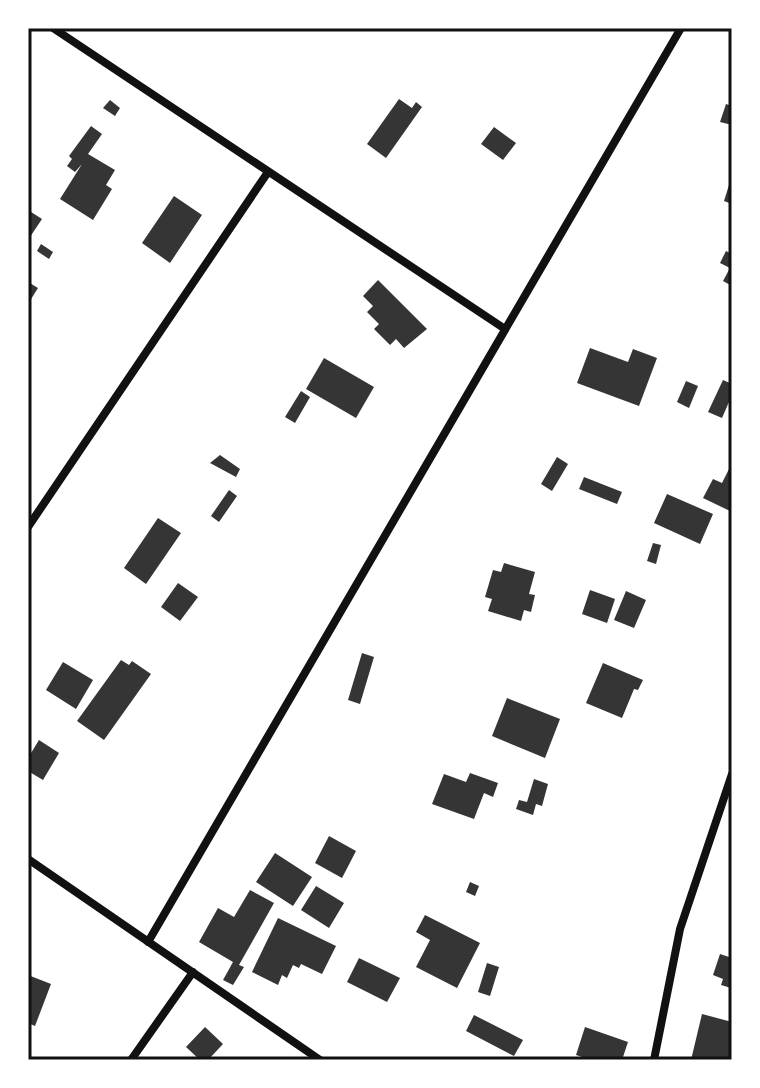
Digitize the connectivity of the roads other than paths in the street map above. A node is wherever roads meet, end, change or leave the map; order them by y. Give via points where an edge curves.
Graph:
1 (53, 28) edge
2 (681, 28) edge
3 (268, 172) junction
4 (505, 329) junction
5 (28, 527) edge
6 (732, 774) edge
7 (28, 859) edge
8 (148, 942) junction
9 (193, 972) junction
10 (131, 1060) edge
11 (320, 1060) edge
12 (654, 1060) edge

1 - 3 street
2 - 4 street
3 - 4 street
3 - 5 street
4 - 8 street
6 - 12 street via 680,929
7 - 8 street
8 - 9 street
9 - 10 street
9 - 11 street

